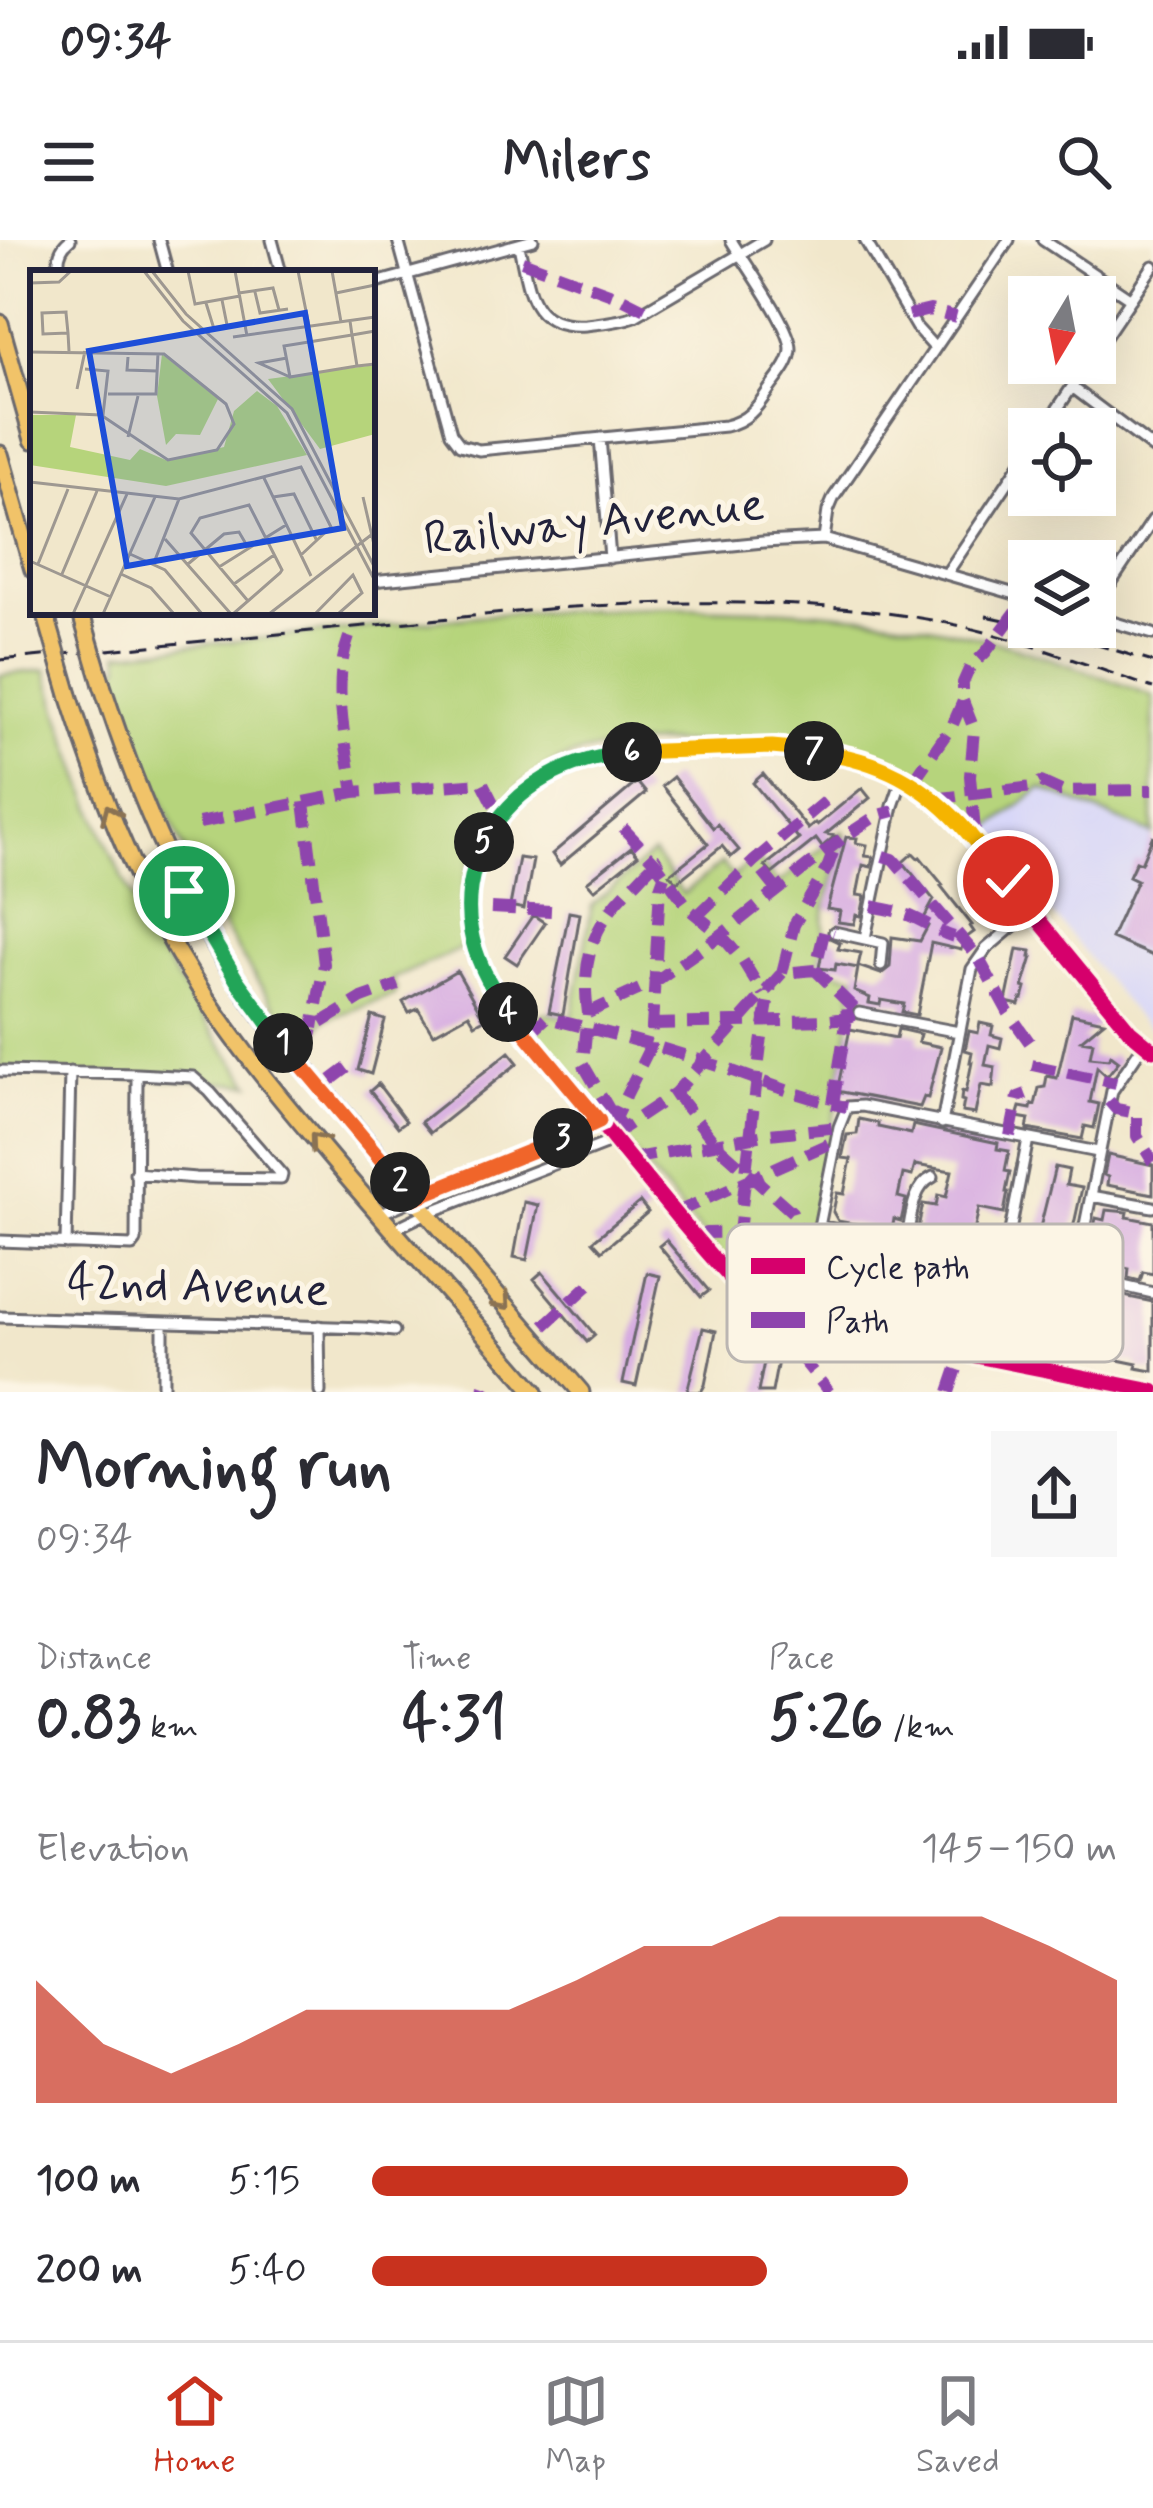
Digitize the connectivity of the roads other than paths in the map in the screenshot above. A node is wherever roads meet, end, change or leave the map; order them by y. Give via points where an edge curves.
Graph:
1 (70, 240) edge
2 (159, 240) edge
3 (272, 240) edge
4 (398, 240) edge
5 (533, 240) edge
6 (730, 240) edge
7 (764, 240) edge
8 (865, 240) edge
9 (1009, 240) edge
10 (1043, 240) edge
11 (519, 245) junction
12 (740, 255) junction
13 (1153, 266) edge
14 (61, 270) edge
15 (167, 270) edge
16 (280, 270) edge
17 (407, 274) junction
18 (375, 283) edge
19 (1131, 299) junction
20 (1116, 321) edge
21 (0, 323) edge
22 (934, 348) junction
23 (1074, 384) edge
24 (1072, 387) junction
25 (1058, 408) edge
26 (30, 429) edge
27 (600, 438) junction
28 (1153, 448) edge
29 (0, 454) edge
30 (1008, 482) edge
31 (1153, 520) edge
32 (824, 539) junction
33 (610, 558) junction
34 (30, 559) edge
35 (947, 573) junction
36 (1116, 576) edge
37 (375, 581) edge
38 (1008, 592) edge
39 (46, 615) edge
40 (82, 615) edge
41 (1116, 623) edge
42 (1153, 634) edge
43 (903, 777) junction
44 (1032, 910) junction
45 (835, 932) dead end
46 (866, 938) junction
47 (881, 965) dead end
48 (859, 1012) dead end
49 (959, 1032) junction
50 (1149, 1047) edge
51 (0, 1071) edge
52 (70, 1072) junction
53 (137, 1074) junction
54 (599, 1121) junction
55 (942, 1123) junction
56 (1028, 1139) junction
57 (613, 1141) junction
58 (1098, 1152) junction
59 (135, 1173) junction
60 (933, 1177) dead end
61 (1091, 1196) junction
62 (414, 1198) junction
63 (1153, 1208) edge
64 (379, 1214) junction
65 (425, 1214) junction
66 (819, 1224) edge
67 (910, 1224) edge
68 (1011, 1224) edge
69 (1085, 1224) edge
70 (392, 1231) junction
71 (0, 1241) edge
72 (66, 1244) junction
73 (727, 1273) edge
74 (1123, 1287) edge
75 (1153, 1293) edge
76 (0, 1317) edge
77 (163, 1322) junction
78 (319, 1326) junction
79 (394, 1331) dead end
80 (1007, 1362) edge
81 (1153, 1391) edge
82 (163, 1392) edge
83 (320, 1392) edge
84 (535, 1392) edge
85 (581, 1392) edge

1 - 14 street
2 - 15 street
3 - 16 street
4 - 17 street
5 - 11 street
6 - 12 street
7 - 12 street
8 - 22 street
9 - 22 street
10 - 19 street
11 - 12 street via 533,303 566,326 631,319
11 - 17 street
12 - 27 street via 791,348 752,413 725,426
13 - 19 street
17 - 18 street
17 - 27 street via 460,445
19 - 20 street
21 - 26 main road
22 - 32 street via 834,497
23 - 24 street
24 - 25 street
24 - 28 street
27 - 33 street
29 - 34 main road
30 - 35 street
31 - 36 street
32 - 33 street, Railway Avenue
32 - 35 street
33 - 37 street, Railway Avenue
35 - 38 street
64 -> 39 main road, bridge via 246,1054 152,906 109,812
40 - 62 main road, bridge via 133,778 208,934 266,1022
41 - 42 street
43 - 44 street via 955,818
43 - 46 street
43 - 54 street via 813,751 643,751 569,765 508,806 472,879 474,950 492,989
44 - 49 street via 978,957
44 - 50 street
45 - 46 street
46 - 47 street via 884,943
48 - 49 street
49 - 55 street
50 - 58 street via 1112,1091
51 - 52 street
52 - 53 street
52 - 72 street
53 - 59 street
53 - 59 street via 193,1077 282,1175
54 - 57 street
54 - 62 street
55 - 56 street
55 - 66 street via 847,1107
56 - 58 street
56 - 68 street
57 - 65 street
57 - 73 street
58 - 61 street
59 - 72 street via 132,1246
60 - 67 street via 918,1189
61 - 63 street
61 - 69 street
62 - 64 street
62 - 65 main road
64 - 70 main road
65 - 70 street
65 -> 85 main road
70 - 84 main road
71 - 72 street
74 - 75 street
76 - 77 street, 42nd Avenue
77 - 78 street, 42nd Avenue
77 - 82 street
78 - 79 street, 42nd Avenue
78 - 83 street
80 - 81 street

